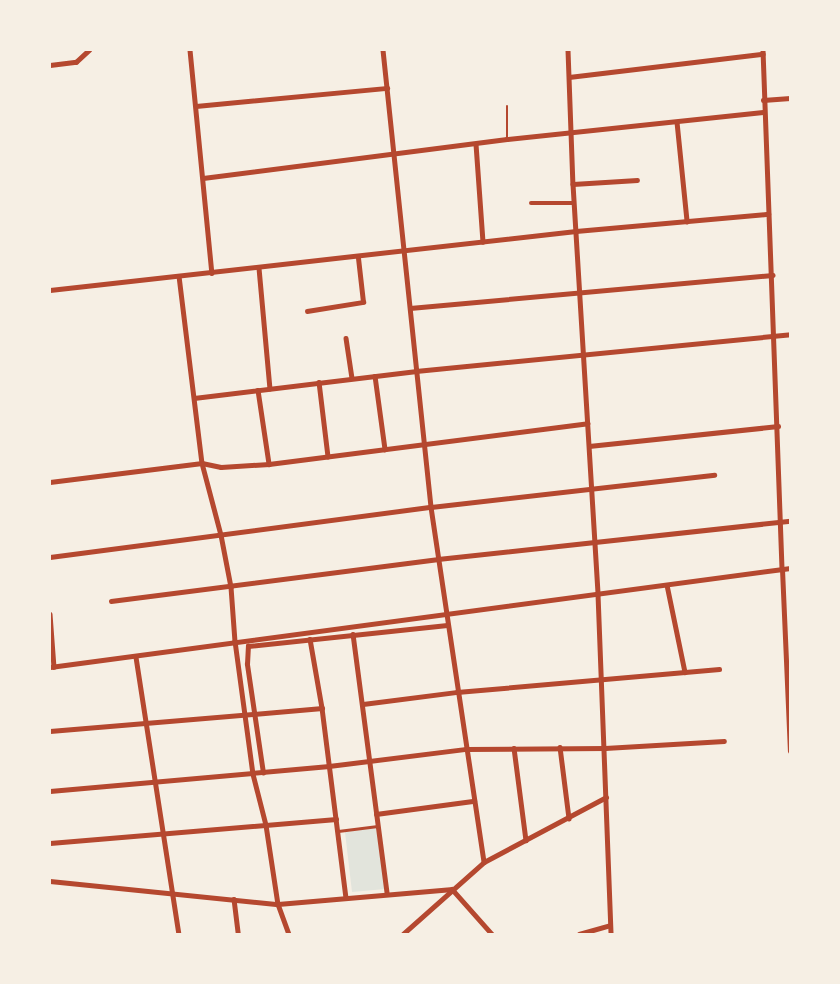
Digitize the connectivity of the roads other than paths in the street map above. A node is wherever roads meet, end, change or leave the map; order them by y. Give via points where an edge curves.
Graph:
1 (190, 50) edge
2 (383, 50) edge
3 (568, 50) edge
4 (88, 51) edge
5 (763, 52) edge
6 (50, 65) edge
7 (569, 77) junction
8 (387, 88) junction
9 (790, 98) edge
10 (763, 100) junction
11 (195, 105) junction
12 (507, 106) dead end
13 (763, 112) junction
14 (677, 122) junction
15 (572, 134) junction
16 (507, 139) junction
17 (476, 144) junction
18 (395, 153) junction
19 (203, 178) junction
20 (638, 180) dead end
21 (573, 184) junction
22 (574, 203) junction
23 (531, 204) dead end
24 (768, 214) junction
25 (687, 221) junction
26 (576, 231) junction
27 (483, 242) junction
28 (404, 252) junction
29 (358, 258) junction
30 (259, 268) junction
31 (212, 273) junction
32 (773, 275) junction
33 (179, 276) junction
34 (50, 290) edge
35 (580, 291) junction
36 (410, 308) junction
37 (307, 311) dead end
38 (790, 334) edge
39 (775, 335) junction
40 (346, 338) dead end
41 (585, 354) junction
42 (416, 370) junction
43 (375, 376) junction
44 (352, 378) junction
45 (319, 382) junction
46 (270, 388) junction
47 (258, 390) junction
48 (194, 398) junction
49 (588, 423) junction
50 (778, 426) junction
51 (424, 444) junction
52 (589, 446) junction
53 (385, 449) junction
54 (328, 456) junction
55 (202, 463) junction
56 (269, 464) junction
57 (714, 475) dead end
58 (50, 482) edge
59 (591, 489) junction
60 (431, 507) junction
61 (790, 521) edge
62 (781, 522) junction
63 (221, 535) junction
64 (595, 541) junction
65 (50, 557) edge
66 (438, 559) junction
67 (790, 568) edge
68 (782, 569) junction
69 (667, 585) junction
70 (231, 587) junction
71 (598, 594) junction
72 (111, 601) dead end
73 (50, 614) edge
74 (446, 614) junction
75 (447, 625) junction
76 (353, 634) junction
77 (788, 638) edge
78 (310, 639) junction
79 (236, 641) junction
80 (136, 657) junction
81 (52, 667) edge
82 (719, 669) dead end
83 (685, 672) junction
84 (601, 680) junction
85 (457, 692) junction
86 (363, 704) junction
87 (322, 708) junction
88 (255, 714) junction
89 (245, 716) junction
90 (146, 723) junction
91 (50, 731) edge
92 (724, 741) dead end
93 (560, 747) junction
94 (513, 748) junction
95 (605, 748) junction
96 (466, 750) junction
97 (790, 751) edge
98 (370, 761) junction
99 (329, 766) junction
100 (262, 773) junction
101 (253, 774) junction
102 (156, 783) junction
103 (50, 791) edge
104 (606, 797) junction
105 (474, 801) junction
106 (376, 814) junction
107 (568, 818) junction
108 (336, 819) junction
109 (266, 825) junction
110 (378, 826) junction
111 (338, 831) junction
112 (164, 833) junction
113 (526, 840) junction
114 (50, 843) edge
115 (484, 862) junction
116 (50, 881) edge
117 (452, 889) junction
118 (173, 893) junction
119 (387, 893) junction
120 (346, 897) junction
121 (234, 899) junction
122 (278, 904) junction
123 (610, 926) junction
124 (179, 934) edge
125 (238, 934) edge
126 (289, 934) edge
127 (406, 934) edge
128 (492, 934) edge
129 (579, 934) edge
130 (611, 934) edge

1 - 11 street
2 - 8 street
3 - 7 street
4 - 6 street via 76,62
5 - 7 street
5 - 10 street
7 - 15 street
8 - 11 street
8 - 18 street
9 - 10 street
10 - 13 street
11 - 19 street
12 - 16 lane
13 - 14 street
13 - 24 street
14 - 15 street
14 - 25 street
15 - 16 street
15 - 21 street
16 - 17 street
17 - 18 street
17 - 27 street
18 - 19 street
18 - 28 street
19 - 31 street
20 - 21 street
21 - 22 street
22 - 23 street
22 - 26 street
24 - 25 street
24 - 32 street
25 - 26 street
26 - 27 street
26 - 35 street
27 - 28 street
28 - 29 street
28 - 36 street
29 - 30 street
29 - 37 street via 363,302
30 - 31 street
30 - 46 street
31 - 33 street
32 - 35 street
32 - 39 street
33 - 34 street
33 - 48 street
35 - 36 street
35 - 41 street
36 - 42 street
38 - 39 street
39 - 41 street
39 - 50 street
40 - 44 street
41 - 42 street
41 - 49 street
42 - 43 street
42 - 51 street
43 - 44 street
43 - 53 street
44 - 45 street
45 - 46 street
45 - 54 street
46 - 47 street
47 - 48 street
47 - 56 street
48 - 55 street
49 - 51 street
49 - 52 street
50 - 52 street
50 - 62 street
51 - 53 street
51 - 60 street
52 - 59 street
53 - 54 street
54 - 56 street
55 - 56 street via 221,467
55 - 58 street
55 - 63 street
57 - 59 street
59 - 60 street
59 - 64 street
60 - 63 street
60 - 66 street
61 - 62 street
62 - 64 street
62 - 68 street
63 - 65 street
63 - 70 street
64 - 66 street
64 - 71 street
66 - 70 street
66 - 74 street
67 - 68 street
68 - 69 street
68 - 77 street
69 - 71 street
69 - 83 street
70 - 72 street
70 - 79 street
71 - 74 street
71 - 84 street
73 - 81 street
74 - 75 street
74 - 79 street
75 - 76 street
75 - 85 street
76 - 78 street
76 - 86 street
77 - 97 street
78 - 87 street
78 - 88 street via 246,648
79 - 80 street
79 - 89 street
80 - 81 street
80 - 90 street
82 - 83 street
83 - 84 street
84 - 85 street
84 - 95 street
85 - 86 street
85 - 96 street
86 - 98 street
87 - 88 street
87 - 99 street
88 - 89 street
88 - 100 street
89 - 90 street
89 - 101 street
90 - 91 street
90 - 102 street
92 - 95 street
93 - 94 street
93 - 95 street
93 - 107 street
94 - 96 street
94 - 113 street
95 - 104 street
96 - 98 street
96 - 105 street
98 - 99 street
98 - 106 street
99 - 100 street
99 - 108 street
100 - 101 street
101 - 102 street
101 - 109 street
102 - 103 street
102 - 112 street
104 - 107 street
104 - 123 street
105 - 106 street
105 - 115 street
106 - 110 street
107 - 113 street
108 - 109 street
108 - 111 street
109 - 112 street
109 - 122 street
110 - 111 street
110 - 119 street
111 - 120 street
112 - 114 street
112 - 118 street
113 - 115 street
115 - 117 street
116 - 118 street
117 - 119 street
117 - 127 street
117 - 128 street
118 - 121 street
118 - 124 street
119 - 120 street
120 - 122 street
121 - 122 street
121 - 125 street
122 - 126 street
123 - 129 street
123 - 130 street

